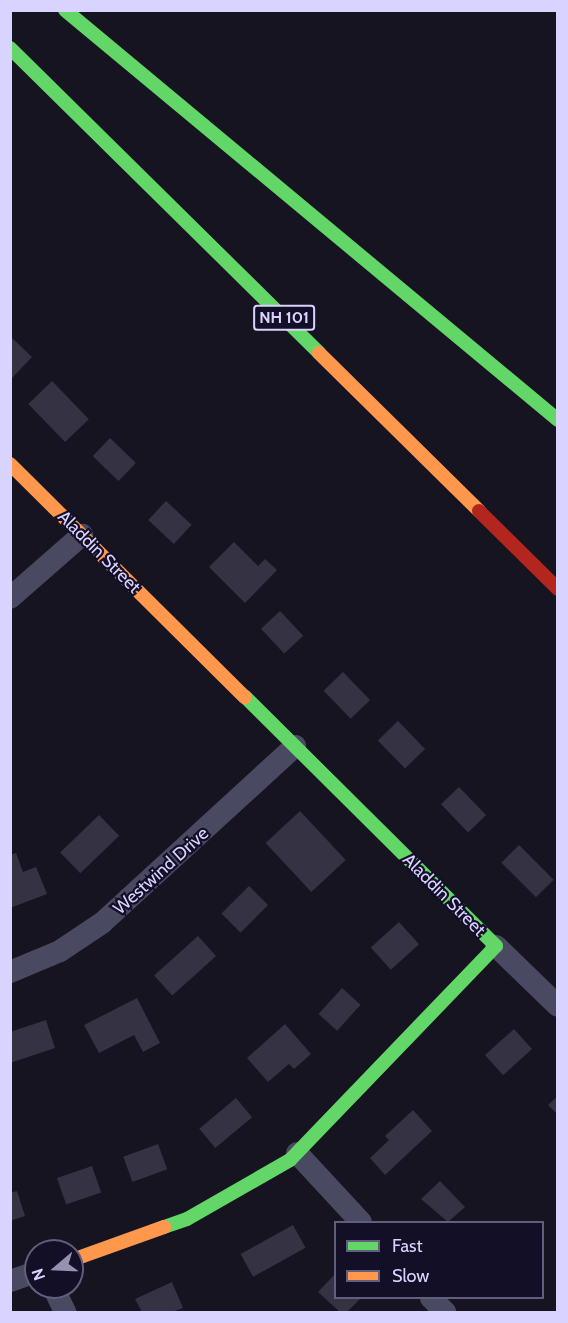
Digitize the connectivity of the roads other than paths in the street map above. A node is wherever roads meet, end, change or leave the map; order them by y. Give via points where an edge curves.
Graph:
1 (65, 10) edge
2 (10, 48) edge
3 (558, 420) edge
4 (10, 464) edge
5 (82, 535) junction
6 (558, 589) edge
7 (10, 598) edge
8 (294, 746) junction
9 (496, 946) junction
10 (10, 972) edge
11 (558, 1006) edge
12 (297, 1153) junction
13 (361, 1221) edge
14 (84, 1256) edge
15 (432, 1299) edge
16 (445, 1312) edge

1 - 3 main road
2 - 6 main road, NH 101
4 - 5 main road, Aladdin Street
5 - 7 street
5 - 8 main road, Aladdin Street
8 - 9 main road, Aladdin Street
8 - 10 street, Westwind Drive via 102,923 60,951
9 - 11 street
9 - 12 main road, Aladdin Street
12 - 13 street
12 - 14 main road, Aladdin Street via 233,1195 187,1219
15 - 16 street

